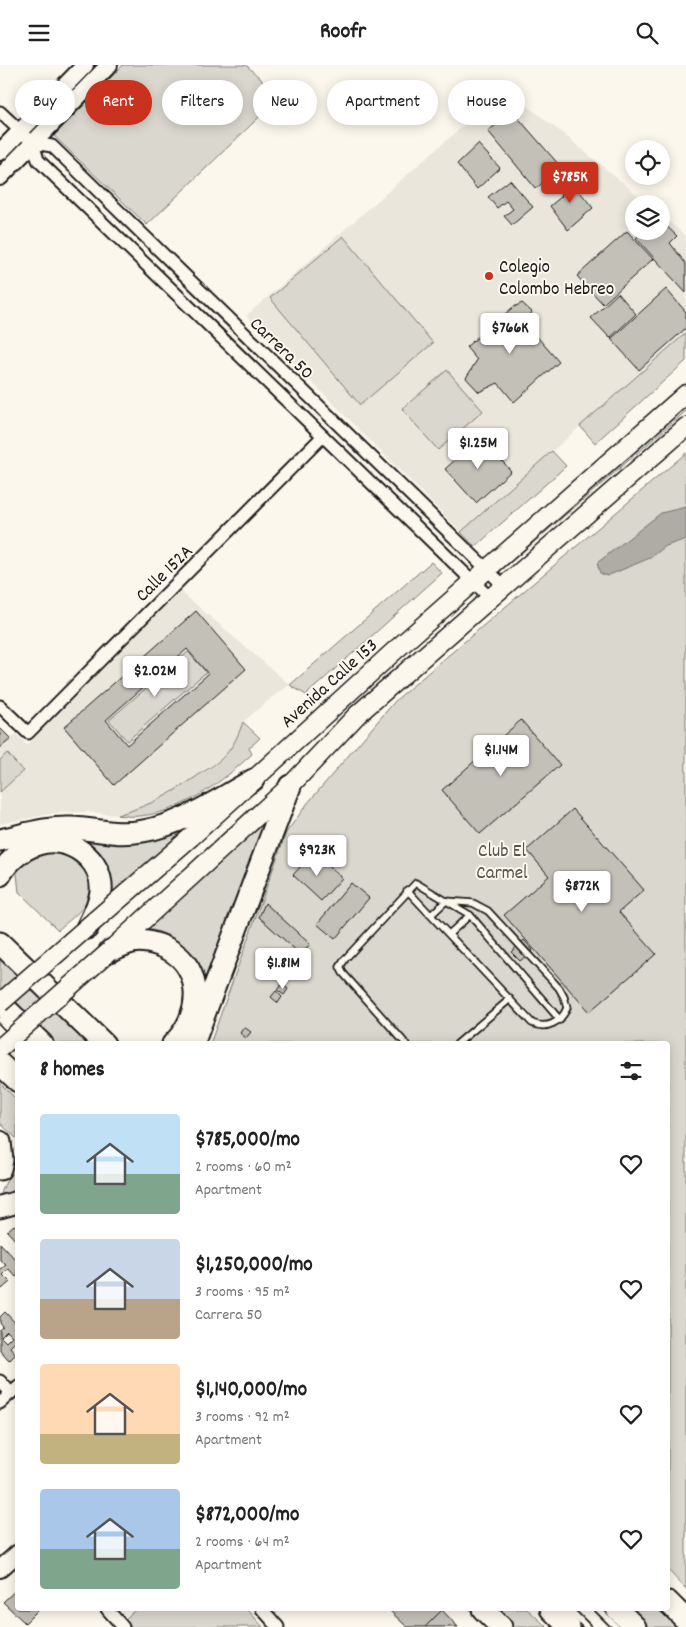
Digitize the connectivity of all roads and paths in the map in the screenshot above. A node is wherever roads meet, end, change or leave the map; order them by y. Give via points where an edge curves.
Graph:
1 (85, 65) edge
2 (109, 65) edge
3 (0, 112) edge
4 (20, 131) junction
5 (33, 143) junction
6 (0, 152) edge
7 (0, 177) edge
8 (686, 394) edge
9 (686, 427) edge
10 (323, 436) junction
11 (487, 569) junction
12 (473, 581) junction
13 (504, 586) junction
14 (490, 598) junction
15 (0, 706) edge
16 (357, 715) junction
17 (253, 780) junction
18 (290, 785) junction
19 (0, 840) edge
20 (194, 840) junction
21 (0, 875) edge
22 (407, 890) junction
23 (446, 901) junction
24 (431, 915) junction
25 (470, 915) junction
26 (86, 928) junction
27 (0, 929) edge
28 (449, 934) junction
29 (0, 943) edge
30 (110, 951) junction
31 (23, 966) junction
32 (510, 999) junction
33 (0, 1003) edge
34 (0, 1015) edge
35 (0, 1020) edge
36 (560, 1020) junction
37 (102, 1040) edge
38 (17, 1041) edge
39 (20, 1041) edge
40 (39, 1041) edge
41 (176, 1041) edge
42 (194, 1041) edge
43 (403, 1041) edge
44 (461, 1041) edge
45 (15, 1043) edge
46 (0, 1052) edge
47 (2, 1056) edge
48 (15, 1076) edge
49 (0, 1132) edge
50 (5, 1155) edge
51 (15, 1204) edge
52 (0, 1207) edge
53 (0, 1381) edge
54 (14, 1390) edge
55 (0, 1403) edge
56 (15, 1556) edge
57 (0, 1569) edge
58 (670, 1604) edge
59 (109, 1611) edge
60 (264, 1611) edge
61 (484, 1611) edge
62 (553, 1611) edge
63 (571, 1611) edge
64 (600, 1611) edge
65 (619, 1611) edge
66 (686, 1620) edge
67 (123, 1627) edge
68 (278, 1627) edge
69 (501, 1627) edge
70 (569, 1627) edge
71 (587, 1627) edge
72 (616, 1627) edge
73 (636, 1627) edge

1 - 4 street
2 - 5 street
3 - 4 street, Carrera 50
4 - 5 street, Carrera 50
4 - 6 street
5 - 7 street
5 - 10 street, Carrera 50 via 38,160
5 - 11 street, Carrera 50 via 52,146
8 - 11 main road, Avenida Calle 153
9 - 13 main road, Avenida Calle 153
10 - 12 street, Carrera 50
10 - 15 street, Calle 152A via 28,733
11 - 12 main road, Avenida Calle 153
11 - 13 street, Carrera 50
12 - 14 street, Carrera 50
12 - 17 main road, Avenida Calle 153
13 - 14 main road, Avenida Calle 153
14 - 16 main road, Avenida Calle 153
16 - 18 main road, Avenida Calle 153
16 - 20 main road, Avenida Calle 153 via 312,734
17 - 19 highway via 190,815 159,827 126,833 56,829
17 - 20 main road, Avenida Calle 153
18 - 30 main road, Avenida Calle 153
18 - 42 highway
20 - 26 main road, Avenida Calle 153, bridge
20 - 34 main road, Avenida Calle 153
21 - 26 highway via 20,852 38,844 57,843 80,850 89,856 100,877 99,902
22 - 23 lane via 416,883
22 - 24 lane
22 - 43 lane via 340,967
23 - 24 lane
23 - 25 lane
23 - 36 lane via 473,903 488,911 559,988 567,1008
24 - 28 lane
25 - 28 lane
25 - 36 lane
26 - 33 main road, Avenida Calle 153, bridge
27 - 31 highway
28 - 32 lane
29 - 31 highway
30 - 38 main road, Avenida Calle 153, bridge
30 - 41 highway via 131,942 152,943 173,953 189,971 195,1005 188,1027
31 - 37 highway
32 - 36 lane via 532,1023 540,1027
32 - 44 lane
33 - 40 highway
35 - 39 lane
45 - 47 main road, Avenida Calle 153, bridge
46 - 47 lane
47 - 48 highway
49 - 50 highway
51 - 52 highway
53 - 54 street
54 - 55 street
56 - 57 street
58 - 66 highway
59 - 67 street
60 - 68 street
61 - 69 highway
62 - 70 highway
63 - 71 lane
64 - 72 lane
65 - 73 highway

